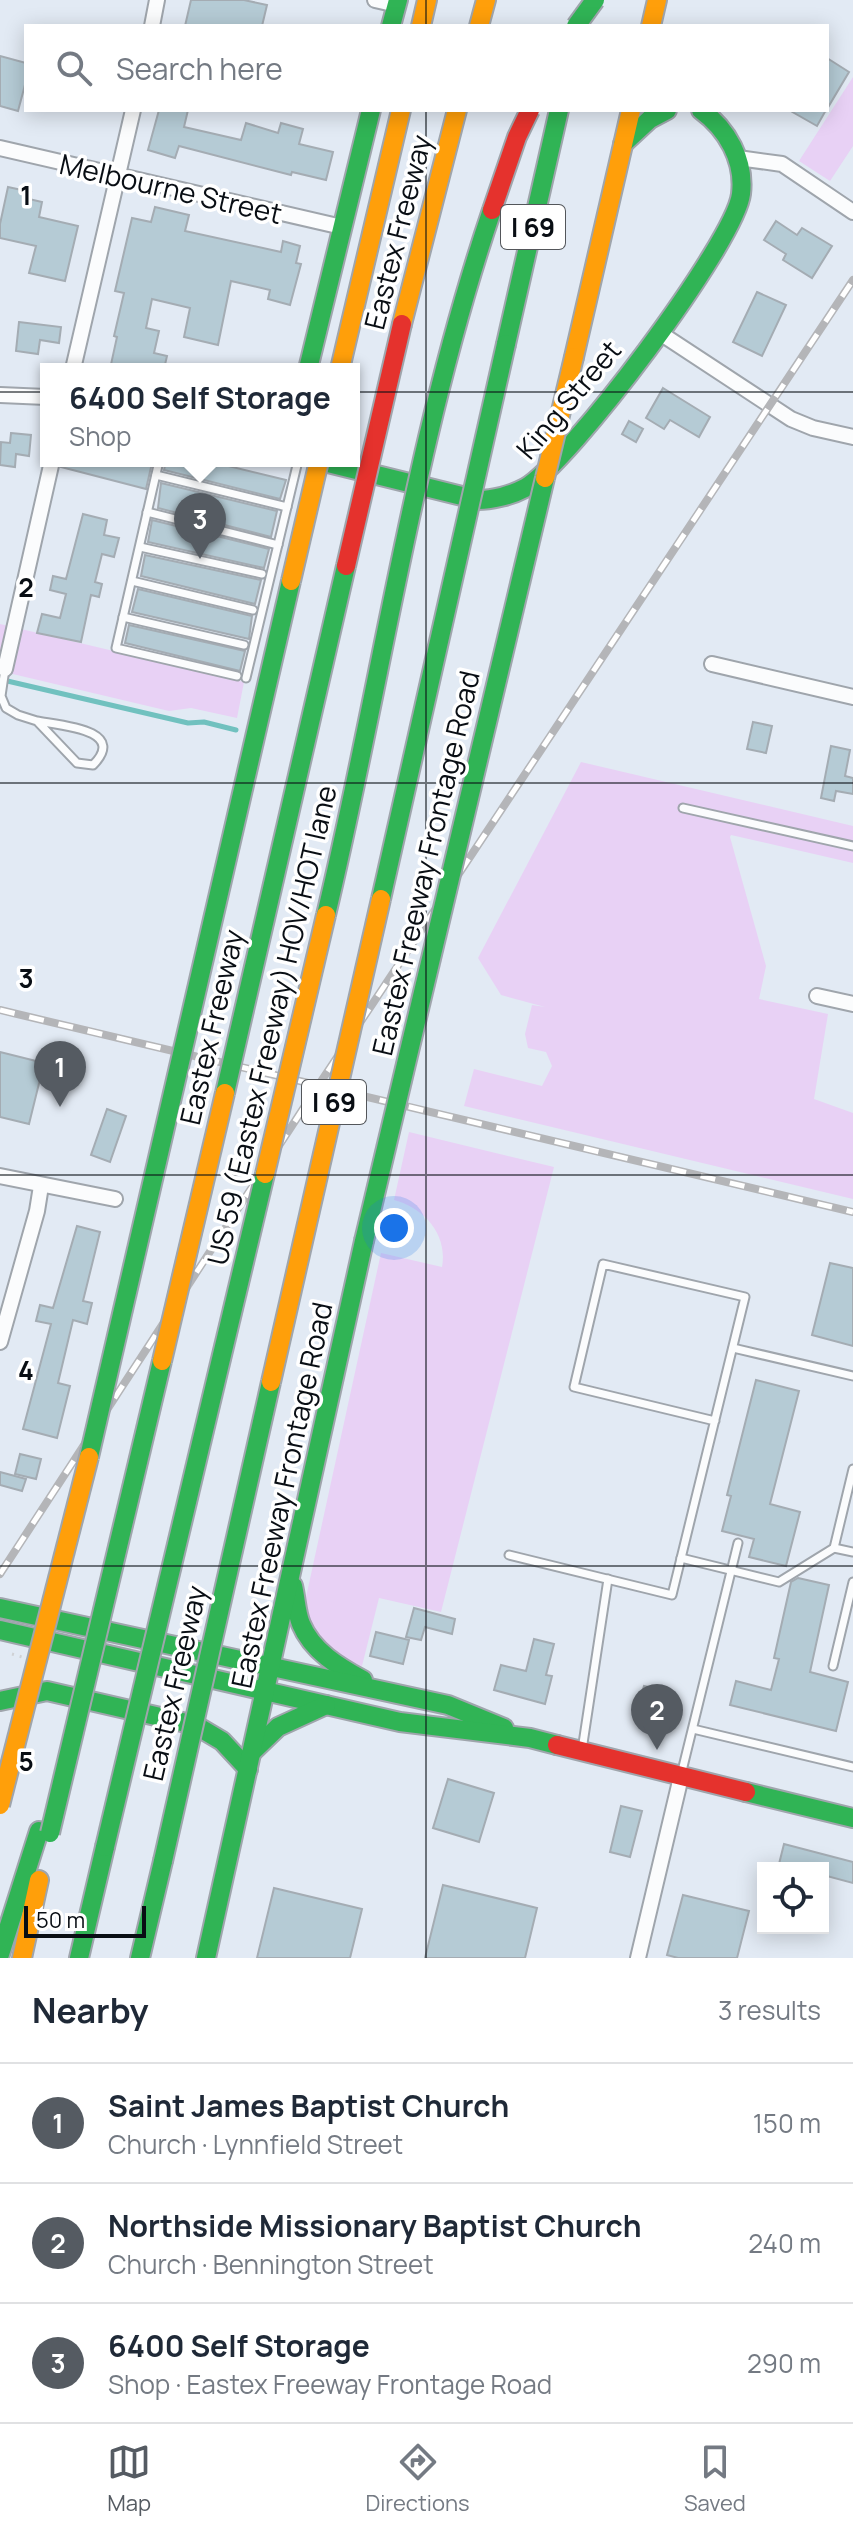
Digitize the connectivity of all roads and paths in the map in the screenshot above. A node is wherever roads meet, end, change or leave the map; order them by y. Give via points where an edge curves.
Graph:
1 (157, 0) edge
2 (375, 0) edge
3 (427, 0) edge
4 (486, 0) edge
5 (583, 0) edge
6 (595, 0) edge
7 (657, 0) edge
8 (398, 3) edge
9 (152, 24) edge
10 (392, 24) edge
11 (421, 24) edge
12 (480, 24) edge
13 (577, 24) edge
14 (577, 24) edge
15 (651, 24) edge
16 (133, 112) edge
17 (371, 112) edge
18 (401, 112) edge
19 (456, 112) edge
20 (529, 112) edge
21 (559, 112) edge
22 (631, 112) edge
23 (663, 112) edge
24 (704, 112) edge
25 (623, 144) junction
26 (0, 148) edge
27 (738, 158) junction
28 (119, 176) junction
29 (853, 212) edge
30 (342, 227) junction
31 (660, 333) junction
32 (74, 363) edge
33 (309, 363) edge
34 (341, 363) edge
35 (0, 395) edge
36 (40, 397) edge
37 (853, 437) edge
38 (51, 467) edge
39 (158, 467) edge
40 (297, 467) edge
41 (319, 467) edge
42 (345, 467) edge
43 (156, 475) junction
44 (287, 507) junction
45 (147, 512) junction
46 (278, 545) junction
47 (140, 547) junction
48 (262, 574) dead end
49 (132, 581) junction
50 (253, 610) dead end
51 (123, 617) junction
52 (244, 645) dead end
53 (712, 664) dead end
54 (5, 669) joint
55 (1, 696) edge
56 (853, 697) edge
57 (37, 721) junction
58 (683, 808) dead end
59 (853, 846) edge
60 (817, 996) dead end
61 (853, 1004) edge
62 (0, 1176) edge
63 (41, 1186) junction
64 (115, 1199) dead end
65 (0, 1342) edge
66 (733, 1348) junction
67 (853, 1376) edge
68 (715, 1421) junction
69 (853, 1469) edge
70 (738, 1543) dead end
71 (834, 1548) junction
72 (853, 1552) edge
73 (509, 1555) dead end
74 (681, 1558) junction
75 (732, 1570) junction
76 (291, 1576) junction
77 (608, 1579) junction
78 (853, 1582) edge
79 (0, 1608) edge
80 (19, 1613) junction
81 (4, 1632) edge
82 (0, 1650) edge
83 (833, 1666) dead end
84 (271, 1668) junction
85 (267, 1691) junction
86 (384, 1691) junction
87 (0, 1701) edge
88 (326, 1705) junction
89 (693, 1729) junction
90 (530, 1738) junction
91 (582, 1752) junction
92 (250, 1761) junction
93 (853, 1767) edge
94 (681, 1777) junction
95 (0, 1805) edge
96 (853, 1818) edge
97 (44, 1832) junction
98 (0, 1954) edge
99 (22, 1958) edge
100 (79, 1958) edge
101 (142, 1958) edge
102 (206, 1958) edge
103 (638, 1958) edge

1 - 9 street
2 - 8 street
3 - 11 main road
4 - 12 main road
5 - 13 main road
6 - 14 main road, bridge
7 - 15 main road
8 - 10 main road
16 - 28 street
17 - 30 main road
18 - 34 main road
19 - 97 main road, Eastex Freeway, bridge via 402,324 83,1688
20 - 100 main road, US 59 (Eastex Freeway) HOV/HOT lane, bridge via 468,281 415,493 348,824
21 - 101 main road, Eastex Freeway / I 69, bridge
22 - 25 main road, Eastex Freeway Frontage Road
23 - 25 main road
24 - 27 main road via 727,135
25 - 76 main road, Eastex Freeway Frontage Road, bridge via 364,1241
26 - 28 street, Melbourne Street
27 - 29 street via 782,164
27 - 31 main road, King Street via 739,204
28 - 30 street, Melbourne Street
28 - 32 street
30 - 33 main road
31 - 37 street via 791,419
31 - 42 main road, King Street via 577,439 529,488 480,500
35 - 36 street
38 - 54 street
39 - 43 lane
40 - 44 lane
41 - 95 main road, bridge via 83,1485
43 - 44 lane
43 - 45 lane
44 - 46 lane
45 - 46 lane
45 - 47 lane
46 - 51 lane via 242,677 116,648
47 - 48 lane
47 - 49 lane
49 - 50 lane
49 - 51 lane
51 - 52 lane
53 - 56 street
54 - 55 lane
55 - 57 lane via 6,708
57 - 57 lane via 77,763 93,765 100,758 101,741 88,730
58 - 59 lane
60 - 61 street
62 - 63 street
63 - 64 street
63 - 65 street
66 - 67 lane
66 - 68 lane
66 - 68 lane via 745,1297 603,1264 574,1387
68 - 74 lane
69 - 71 lane
70 - 75 lane
71 - 72 lane
71 - 75 lane via 779,1582
73 - 77 lane
74 - 75 lane
74 - 77 lane via 672,1595
75 - 89 lane
76 - 84 main road, Eastex Freeway Frontage Road
76 - 86 main road via 302,1626 317,1646 339,1667
77 - 91 lane
78 - 83 lane
79 - 80 main road
80 - 81 main road
80 - 84 main road
81 - 82 main road
81 - 85 main road
84 - 85 main road, Eastex Freeway Frontage Road
84 - 86 main road
85 - 88 main road
85 - 92 main road, Eastex Freeway Frontage Road
86 - 90 main road via 448,1705
87 - 92 main road via 47,1691 195,1725
88 - 90 main road via 400,1722
88 - 92 main road via 278,1727
89 - 93 lane
89 - 94 lane
90 - 91 main road
91 - 94 main road
92 - 102 main road, Eastex Freeway Frontage Road
94 - 96 main road
94 - 103 street
97 - 98 main road
97 - 99 main road

